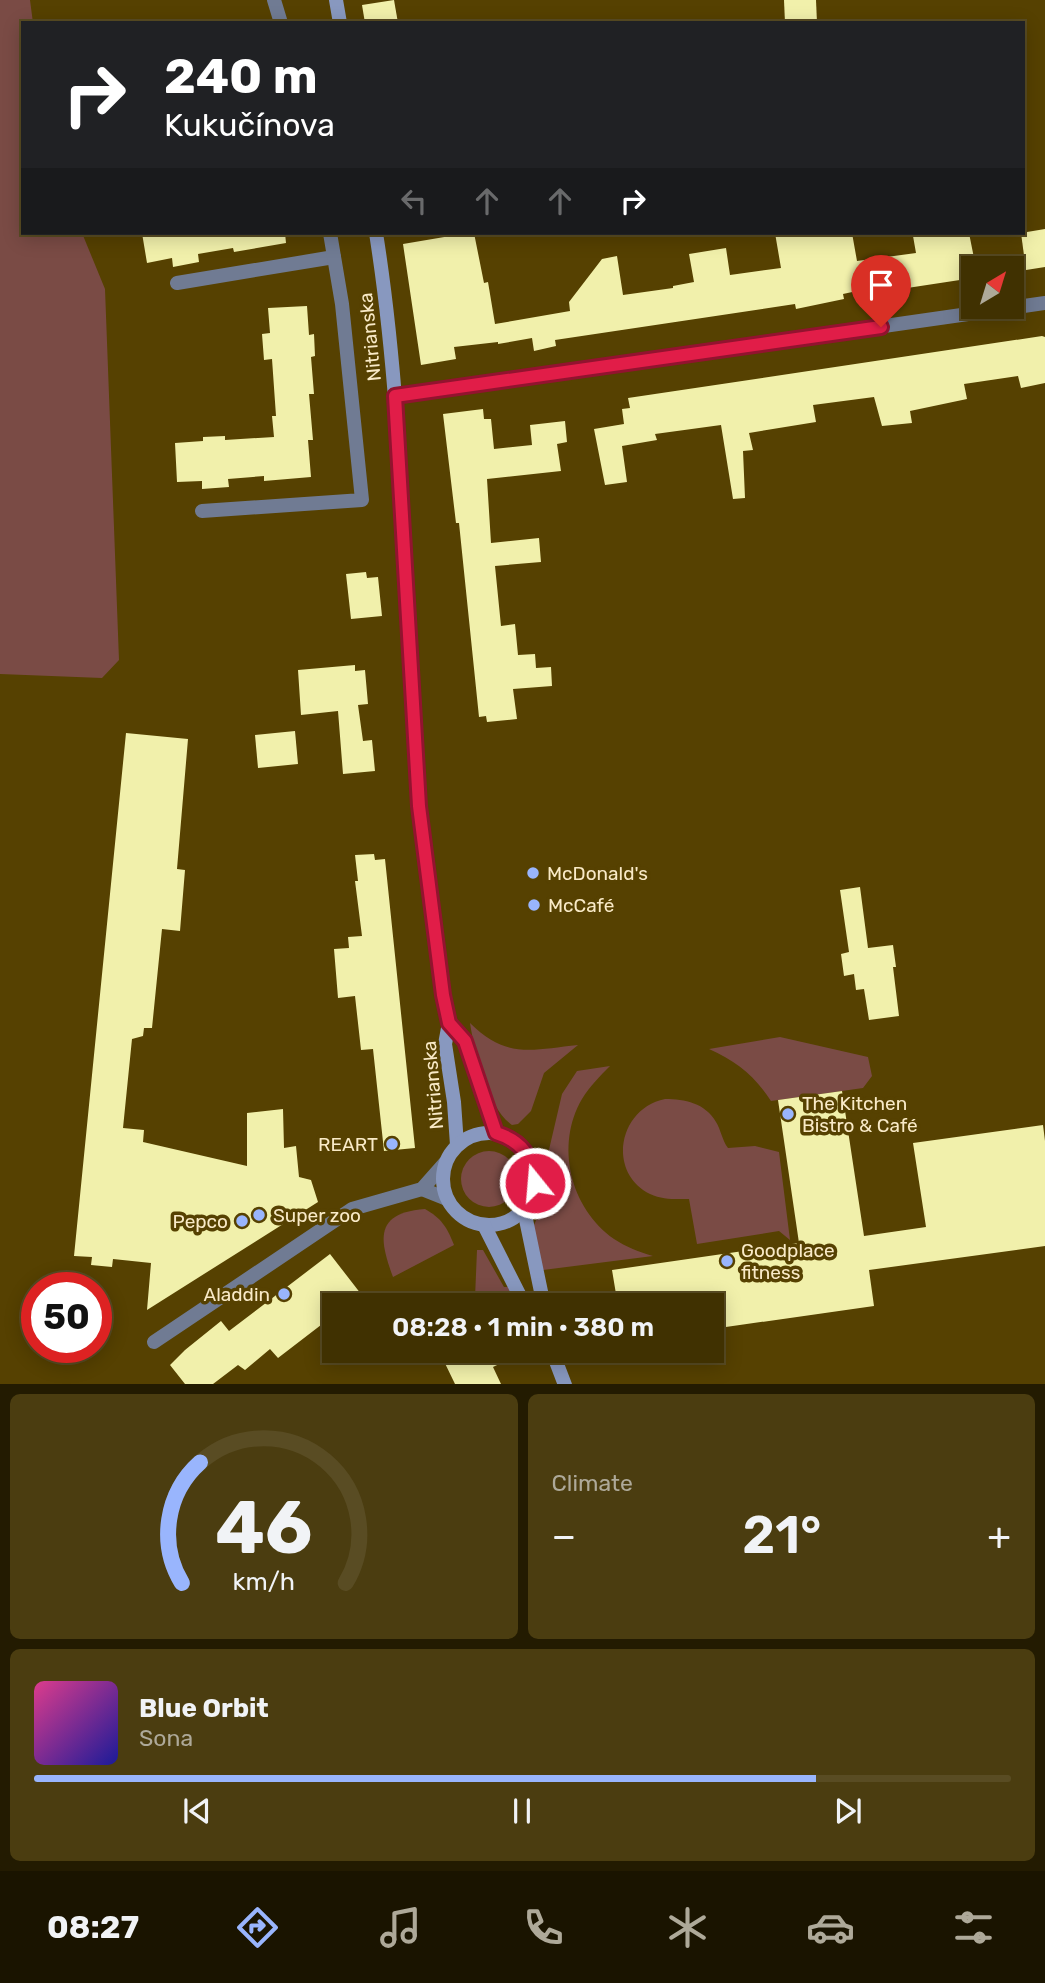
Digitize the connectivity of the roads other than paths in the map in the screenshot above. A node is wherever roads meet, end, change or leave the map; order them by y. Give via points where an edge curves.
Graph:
1 (274, 0) edge
2 (336, 0) edge
3 (280, 21) edge
4 (341, 21) edge
5 (330, 235) edge
6 (376, 235) edge
7 (334, 257) junction
8 (177, 283) dead end
9 (1045, 303) edge
10 (395, 396) junction
11 (202, 511) dead end
12 (449, 1023) junction
13 (496, 1133) junction
14 (457, 1145) junction
15 (445, 1163) junction
16 (422, 1189) junction
17 (447, 1199) junction
18 (524, 1210) junction
19 (484, 1225) junction
20 (518, 1293) edge
21 (541, 1293) edge
22 (154, 1342) dead end
23 (557, 1363) edge
24 (565, 1384) edge

1 - 3 street
2 - 4 main road
5 - 7 street, Nitrianska
6 - 10 main road, Nitrianska
7 - 8 street
7 - 11 street, Nitrianska via 362,500
9 - 10 street
10 - 12 main road, Nitrianska via 419,806
12 - 13 main road, Nitrianska via 465,1041
12 - 14 main road, Nitrianska via 445,1044
13 - 14 main road, Nitrianska via 482,1133
13 - 18 main road via 523,1148 534,1168 532,1197
14 - 15 main road, Nitrianska
15 - 16 street
15 - 17 main road
16 - 17 street
16 - 22 street via 352,1209
17 - 19 main road via 463,1217
18 - 19 main road via 505,1222
18 - 21 main road
19 - 20 main road
23 - 24 main road

